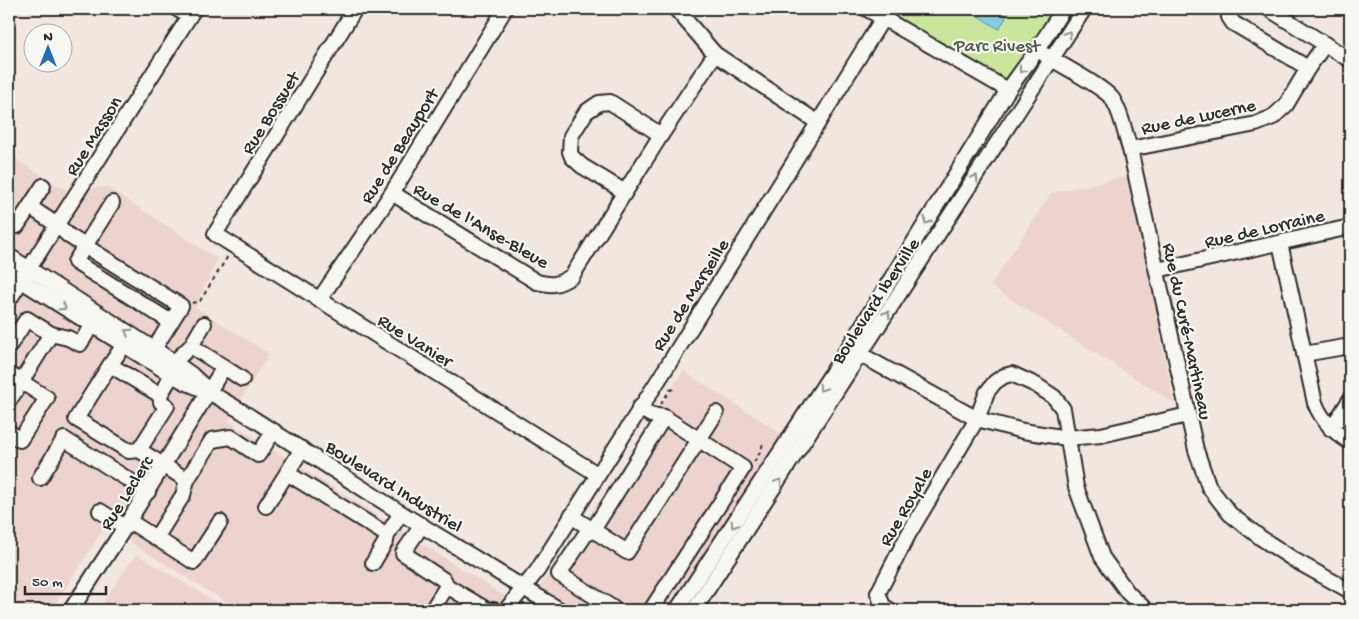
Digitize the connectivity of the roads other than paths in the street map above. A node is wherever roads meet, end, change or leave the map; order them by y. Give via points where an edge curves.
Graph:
1 (177, 9) edge
2 (355, 9) edge
3 (505, 9) edge
4 (676, 9) edge
5 (867, 9) edge
6 (1063, 9) edge
7 (1084, 9) edge
8 (1228, 9) edge
9 (1269, 9) edge
10 (192, 13) edge
11 (883, 18) junction
12 (1325, 44) junction
13 (1037, 50) junction
14 (715, 54) junction
15 (1052, 60) junction
16 (1350, 60) edge
17 (1308, 68) junction
18 (1008, 90) junction
19 (817, 122) junction
20 (661, 135) junction
21 (1130, 149) junction
22 (43, 186) dead end
23 (625, 192) junction
24 (392, 193) junction
25 (112, 203) dead end
26 (30, 207) junction
27 (9, 221) edge
28 (57, 224) junction
29 (1350, 227) edge
30 (215, 234) joint
31 (1280, 242) junction
32 (85, 246) junction
33 (9, 256) edge
34 (1157, 270) junction
35 (9, 273) edge
36 (25, 275) junction
37 (9, 300) edge
38 (319, 300) junction
39 (171, 322) junction
40 (204, 324) dead end
41 (92, 325) junction
42 (51, 334) junction
43 (124, 345) junction
44 (9, 346) edge
45 (191, 346) junction
46 (1350, 346) edge
47 (154, 349) junction
48 (855, 351) junction
49 (1304, 354) junction
50 (110, 365) junction
51 (224, 367) junction
52 (173, 368) junction
53 (9, 374) edge
54 (242, 379) dead end
55 (21, 382) junction
56 (209, 392) junction
57 (160, 396) junction
58 (1350, 400) edge
59 (9, 401) edge
60 (639, 408) junction
61 (716, 413) dead end
62 (1188, 415) junction
63 (661, 416) junction
64 (977, 419) junction
65 (1331, 429) junction
66 (274, 431) junction
67 (9, 432) edge
68 (1067, 438) junction
69 (699, 440) junction
70 (1350, 442) edge
71 (302, 449) junction
72 (139, 450) junction
73 (164, 466) junction
74 (287, 473) junction
75 (597, 474) junction
76 (40, 478) dead end
77 (186, 480) junction
78 (728, 491) junction
79 (148, 492) junction
80 (748, 503) junction
81 (266, 506) dead end
82 (100, 511) dead end
83 (760, 511) junction
84 (401, 513) junction
85 (571, 516) junction
86 (220, 522) dead end
87 (127, 524) junction
88 (422, 525) junction
89 (593, 530) junction
90 (387, 535) junction
91 (156, 538) junction
92 (373, 563) dead end
93 (447, 586) junction
94 (523, 587) junction
95 (1350, 591) edge
96 (594, 605) edge
97 (71, 610) edge
98 (432, 610) edge
99 (489, 610) edge
100 (506, 610) edge
101 (560, 610) edge
102 (616, 610) edge
103 (651, 610) edge
104 (677, 610) edge
105 (694, 610) edge
106 (890, 610) edge
107 (1146, 610) edge

1 - 10 street
2 - 30 street, Rue Bossuet
3 - 24 street, Rue de Beauport
4 - 14 street
5 - 11 street
6 - 13 street, Boulevard Iberville
15 -> 7 street, Boulevard Iberville
8 - 17 street via 1233,23
9 - 12 street
10 - 28 street, Rue Masson
11 - 18 street
11 - 19 street, Rue de Marseille
12 - 16 street
12 - 17 street, Rue de Lucerne
13 - 15 street, Rue du Curé-Martineau
13 -> 18 street, Boulevard Iberville
14 - 19 street
14 - 20 street, Rue de l'Anse-Bleue
15 - 21 street, Rue du Curé-Martineau via 1104,91 1113,100
48 -> 15 street, Boulevard Iberville
17 - 21 street, Rue de Lucerne via 1286,105 1273,117 1256,124
18 -> 48 street, Boulevard Iberville
19 - 60 street, Rue de Marseille
20 - 23 street, Rue de l'Anse-Bleue
20 - 23 street via 610,102 599,103 586,112 571,136 572,157
21 - 34 street, Rue du Curé-Martineau
22 - 26 street
23 - 24 street, Rue de l'Anse-Bleue via 572,276 550,285 537,282
24 - 38 street, Rue de Beauport
25 - 32 street
26 - 27 street via 17,226
26 - 28 street
28 - 32 street
28 - 36 street, Rue Masson
29 - 31 street, Rue de Lorraine
30 - 38 street, Rue Vanier
31 - 34 street, Rue de Lorraine
31 - 49 street
32 - 39 street via 181,306
32 - 39 street via 75,262
33 - 36 street, Boulevard Industriel
34 - 62 street, Rue du Curé-Martineau
35 - 36 street, Boulevard Industriel
36 - 37 street, Rue Masson
36 -> 41 street, Boulevard Industriel
47 -> 36 street, Boulevard Industriel
38 - 75 street, Rue Vanier
39 - 47 street
40 - 45 street
41 - 42 street via 80,344
41 - 43 street, Boulevard Industriel
42 - 44 street via 27,319
42 - 55 street
43 - 50 street
43 - 52 street, Boulevard Industriel
45 - 51 street
45 - 52 street
46 - 49 street
47 - 52 street, Boulevard Industriel
48 - 64 street
48 -> 80 street, Boulevard Iberville
83 -> 48 street, Boulevard Iberville
49 - 65 street via 1320,416
50 - 57 street
50 - 72 street via 76,419 129,451
51 - 54 street
51 - 56 street, Rue Leclerc
52 - 56 street, Boulevard Industriel via 192,374
52 - 57 street
53 - 55 street
55 - 59 street
55 - 67 street via 46,398 20,440
56 - 66 street, Boulevard Industriel
56 - 73 street, Rue Leclerc
57 - 72 street via 161,402 167,406
58 - 65 street
60 - 63 street
60 - 75 street, Rue de Marseille
61 - 69 street
62 - 68 street via 1101,436
62 - 95 street, Rue du Curé-Martineau via 1209,487 1230,514 1296,561
63 - 69 street
63 - 89 street
64 - 68 street
64 - 68 street via 987,392 995,382 1012,374 1054,397 1063,409
64 - 106 street, Rue Royale via 908,535 878,593 883,606
65 - 70 street
66 - 71 street, Boulevard Industriel
66 - 77 street via 258,455 231,437 212,440
68 - 107 street via 1076,487 1102,557 1128,593
69 - 78 street via 743,468
69 - 89 street via 627,552
71 - 74 street
71 - 84 street, Boulevard Industriel
72 - 73 street
73 - 77 street
73 - 79 street, Rue Leclerc
74 - 81 street
74 - 90 street
75 - 85 street, Rue de Marseille
76 - 79 street via 64,439
77 - 91 street via 183,495
78 - 80 street
78 - 103 street
79 - 87 street, Rue Leclerc
80 - 83 street
80 -> 104 street, Boulevard Iberville
82 - 87 street
83 - 105 street, Boulevard Iberville
84 - 88 street, Boulevard Industriel
84 - 90 street
85 - 89 street
85 - 94 street, Rue de Marseille
86 - 91 street via 194,562
87 - 91 street
87 - 97 street, Rue Leclerc
88 - 93 street via 403,553 444,580
88 - 94 street, Boulevard Industriel
89 - 96 street via 584,535 559,574
90 - 92 street
93 - 98 street
93 - 99 street
94 - 100 street, Rue de Marseille
94 - 101 street, Boulevard Industriel
96 - 102 street

